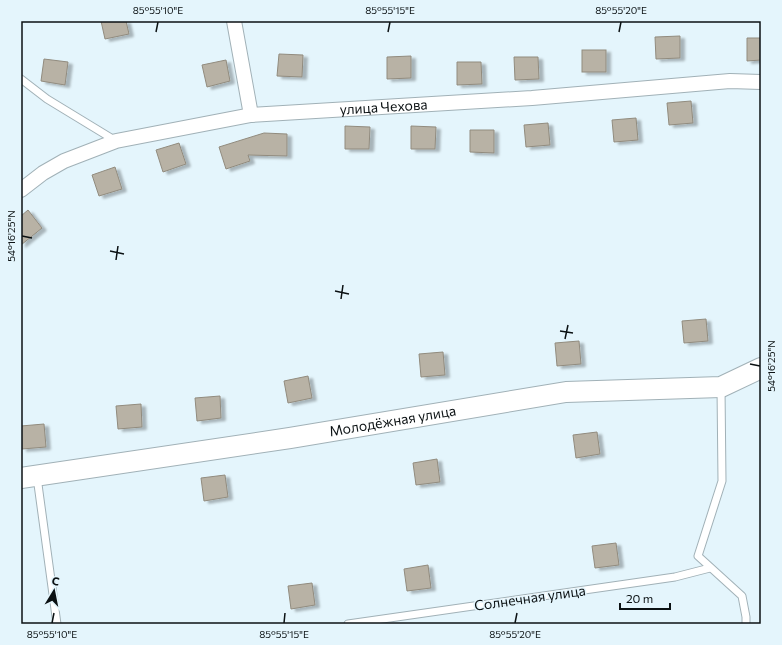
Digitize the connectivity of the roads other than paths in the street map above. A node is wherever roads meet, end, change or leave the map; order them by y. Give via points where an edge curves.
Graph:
1 (234, 21) edge
2 (21, 78) edge
3 (761, 82) edge
4 (251, 115) junction
5 (116, 141) junction
6 (21, 190) edge
7 (761, 368) edge
8 (721, 387) junction
9 (29, 476) edge
10 (710, 568) junction
11 (57, 624) edge
12 (348, 624) edge
13 (746, 624) edge

1 - 4 street
2 - 5 lane via 47,99
3 - 4 street, улица Чехова via 730,81 532,98
4 - 5 street, улица Чехова
5 - 6 street, улица Чехова via 64,161
7 - 8 street, Молодёжная улица
8 - 9 street, Молодёжная улица via 566,392 290,438
8 - 10 lane via 722,481 698,556
9 - 11 lane
10 - 12 lane, Солнечная улица via 675,577
10 - 13 lane via 742,596

